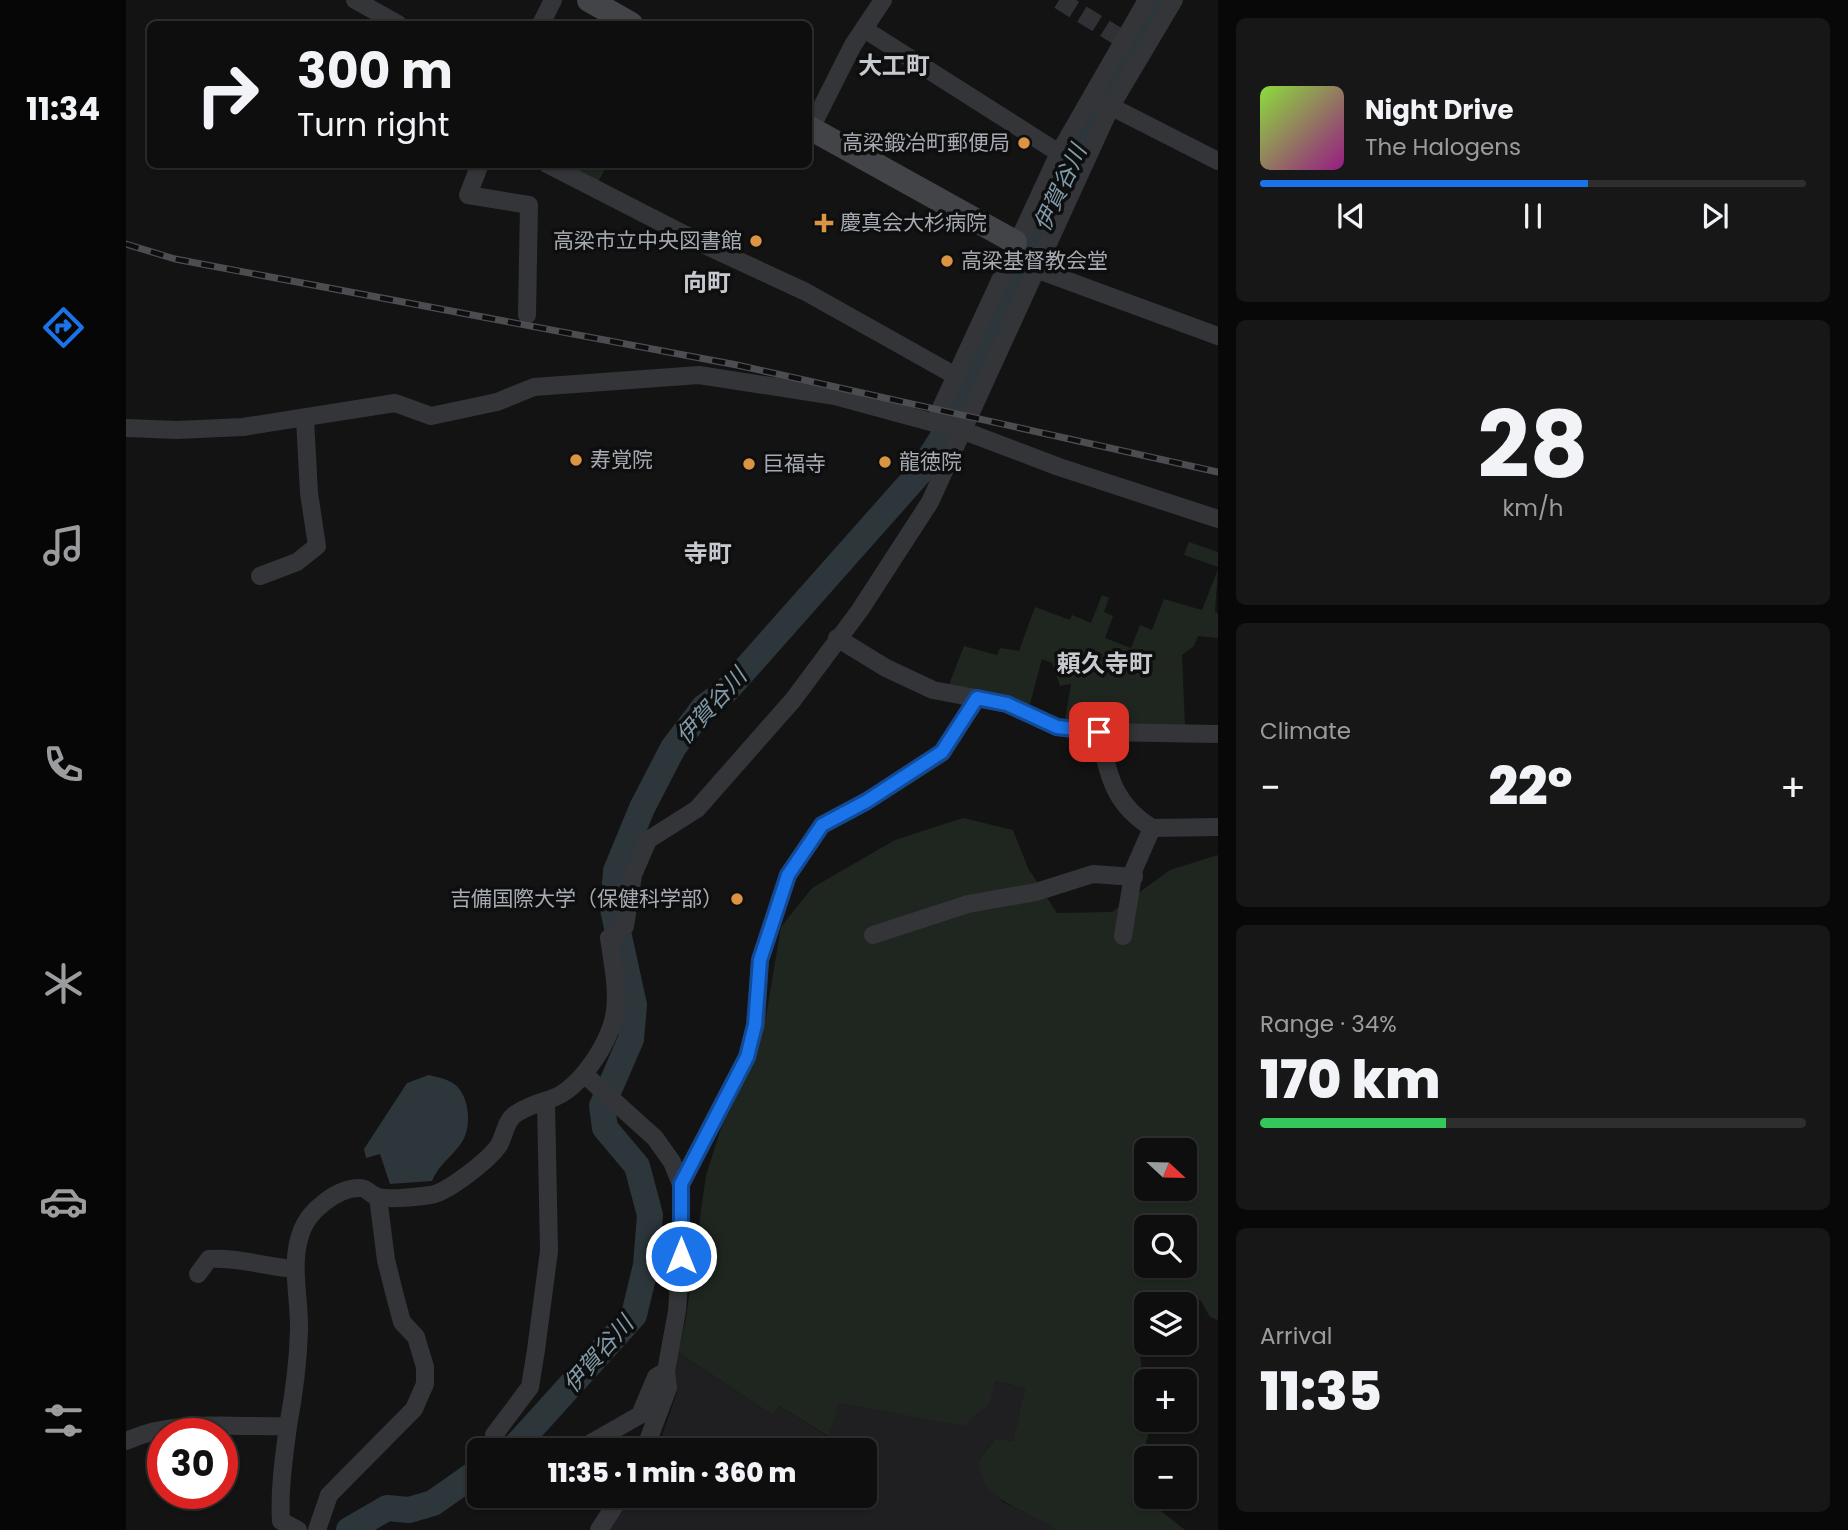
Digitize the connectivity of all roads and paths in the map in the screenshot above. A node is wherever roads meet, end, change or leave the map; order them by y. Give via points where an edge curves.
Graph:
1 (355, 0) edge
2 (553, 0) edge
3 (589, 0) edge
4 (883, 0) edge
5 (1147, 0) edge
6 (1170, 1) edge
7 (393, 21) edge
8 (542, 21) edge
9 (626, 21) edge
10 (864, 29) junction
11 (1101, 101) junction
12 (812, 123) edge
13 (812, 128) edge
14 (1059, 153) junction
15 (1218, 161) edge
16 (478, 168) edge
17 (555, 168) edge
18 (1027, 254) junction
19 (527, 315) dead end
20 (1218, 336) edge
21 (954, 375) junction
22 (305, 419) junction
23 (935, 423) junction
24 (126, 428) edge
25 (964, 431) junction
26 (1218, 519) edge
27 (260, 576) dead end
28 (837, 638) junction
29 (977, 698) junction
30 (1099, 732) junction
31 (1218, 734) edge
32 (1218, 827) edge
33 (1152, 828) junction
34 (1134, 877) junction
35 (873, 935) dead end
36 (1123, 936) dead end
37 (588, 1077) junction
38 (546, 1103) junction
39 (681, 1184) junction
40 (378, 1197) junction
41 (295, 1269) junction
42 (198, 1274) dead end
43 (666, 1371) junction
44 (288, 1426) junction
45 (501, 1438) edge
46 (600, 1438) edge
47 (649, 1438) edge
48 (126, 1441) edge
49 (613, 1508) edge
50 (298, 1530) edge
51 (317, 1530) edge
52 (599, 1530) edge

1 - 7 street
2 - 8 street
3 - 9 street
4 - 10 street
5 - 11 street
6 - 11 street
10 - 12 street
10 - 14 street
11 - 14 street
11 - 15 street
11 - 18 street
13 - 18 street
14 - 18 street
16 - 19 street via 468,195 529,205
17 - 21 street via 806,292
18 - 20 street via 1041,271
18 - 21 street
18 - 25 street
21 - 23 street
22 - 23 street via 395,403 431,416 497,402 534,387 699,375 835,396
22 - 24 street via 243,427
22 - 27 street via 317,546 297,562
23 - 25 street
25 - 26 street
25 - 28 street via 930,502
28 - 29 street via 933,690
28 - 37 street via 736,769 697,809 648,840 633,875 625,926 609,938 619,1002
29 - 30 street via 1007,704 1057,727
29 - 39 street via 942,752 822,825 788,875 760,960 755,1025 747,1057
30 - 31 street
30 - 33 street via 1110,779 1121,802 1132,816
32 - 33 street
33 - 34 street
34 - 35 street via 1093,874 1036,892 968,904
34 - 36 street
37 - 38 street
37 - 39 street via 655,1138
38 - 40 street via 516,1113 488,1157 446,1191
38 - 45 street via 549,1251 530,1387
39 - 43 street via 677,1311
40 - 41 street via 356,1187 325,1202 303,1227
40 - 51 street via 386,1260 401,1322 416,1337 425,1384 414,1409 329,1495
41 - 42 street via 209,1259
41 - 44 street via 299,1330
43 - 46 street via 656,1377 640,1415
43 - 47 street via 668,1388
44 - 48 street via 176,1425
44 - 50 street via 279,1499 281,1521
49 - 52 street

